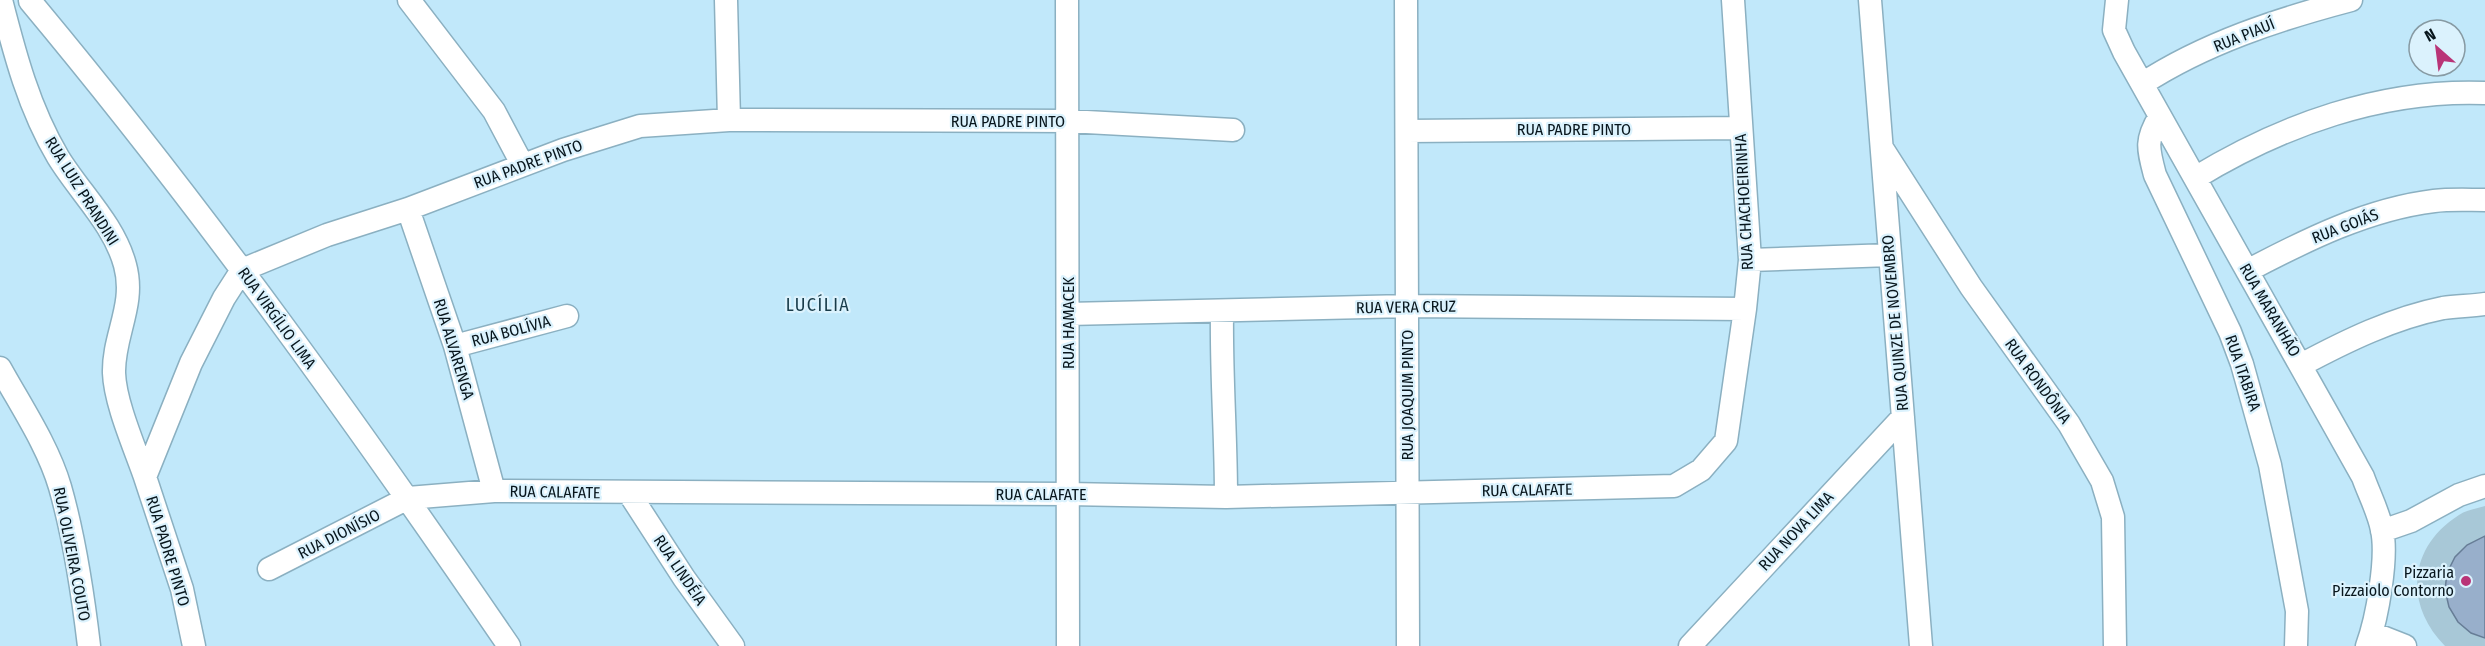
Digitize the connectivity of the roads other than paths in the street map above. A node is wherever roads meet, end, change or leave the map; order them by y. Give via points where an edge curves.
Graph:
1 (409, 0) edge
2 (726, 0) edge
3 (1067, 0) edge
4 (1406, 0) edge
5 (1733, 0) edge
6 (1870, 0) edge
7 (2117, 0) edge
8 (2351, 0) edge
9 (32, 1) edge
10 (2, 9) edge
11 (2142, 84) junction
12 (2485, 93) edge
13 (2160, 117) junction
14 (729, 120) junction
15 (1068, 122) junction
16 (1740, 128) junction
17 (1233, 130) dead end
18 (1407, 130) junction
19 (1880, 144) junction
20 (522, 164) junction
21 (2195, 178) junction
22 (2485, 200) edge
23 (408, 209) junction
24 (1890, 255) junction
25 (1750, 260) junction
26 (242, 270) junction
27 (2247, 271) junction
28 (2485, 304) edge
29 (1408, 306) junction
30 (1746, 309) junction
31 (1222, 312) junction
32 (1068, 314) junction
33 (567, 316) dead end
34 (455, 346) junction
35 (2301, 365) junction
36 (0, 368) edge
37 (1903, 417) junction
38 (145, 477) junction
39 (1674, 486) joint
40 (2485, 486) edge
41 (494, 491) junction
42 (1407, 492) junction
43 (628, 493) junction
44 (1068, 494) junction
45 (1226, 497) junction
46 (408, 498) junction
47 (2382, 531) junction
48 (269, 569) dead end
49 (2370, 640) edge
50 (89, 646) edge
51 (194, 646) edge
52 (509, 646) edge
53 (733, 646) edge
54 (1068, 646) edge
55 (1408, 646) edge
56 (1690, 646) edge
57 (1921, 646) edge
58 (2115, 646) edge
59 (2296, 646) edge
60 (2405, 646) edge

1 - 20 street via 494,111
2 - 14 street
3 - 15 street, RUA HAMACEK
4 - 18 street, RUA JOAQUIM PINTO
5 - 16 street, RUA CHACHOEIRINHA
6 - 19 street, RUA QUINZE DE NOVEMBRO
7 - 11 street, RUA MARANHÃO via 2114,30
8 - 11 street, RUA PIAUÍ via 2263,25 2164,69
9 - 10 street
9 - 26 street, RUA VIRGÍLIO LIMA
10 - 38 street, RUA LUIZ PRANDINI via 36,115 59,159 110,233 125,264 128,307 114,371 116,392
11 - 13 street, RUA MARANHÃO
12 - 21 street via 2453,92 2350,107 2283,132
13 - 21 street, RUA MARANHÃO
13 - 59 street, RUA ITABIRA via 2149,134 2149,156 2155,175 2230,332 2265,440 2296,611
14 - 15 street, RUA PADRE PINTO
14 - 20 street, RUA PADRE PINTO via 640,126
15 - 17 street, RUA PADRE PINTO
15 - 32 street, RUA HAMACEK
16 - 18 street, RUA PADRE PINTO
16 - 25 street, RUA CHACHOEIRINHA
18 - 29 street, RUA JOAQUIM PINTO
19 - 24 street, RUA QUINZE DE NOVEMBRO
19 - 58 street, RUA RONDÔNIA via 1971,287 2069,424 2102,481 2113,518
20 - 23 street, RUA PADRE PINTO
21 - 27 street, RUA MARANHÃO
22 - 27 street, RUA GOIÁS via 2435,201 2371,214
23 - 26 street, RUA PADRE PINTO via 327,235
23 - 34 street, RUA ALVARENGA
24 - 25 street
24 - 37 street, RUA QUINZE DE NOVEMBRO
25 - 30 street, RUA CHACHOEIRINHA
26 - 38 street, RUA PADRE PINTO via 191,363
26 - 46 street, RUA VIRGÍLIO LIMA
27 - 35 street, RUA MARANHÃO
28 - 35 street via 2444,308 2394,322
29 - 30 street, RUA VERA CRUZ
29 - 31 street, RUA VERA CRUZ
29 - 42 street, RUA JOAQUIM PINTO
30 - 39 street, RUA CHACHOEIRINHA via 1726,441 1701,470
31 - 32 street, RUA VERA CRUZ
31 - 45 street
32 - 44 street, RUA HAMACEK
33 - 34 street, RUA BOLÍVIA
34 - 41 street, RUA ALVARENGA
35 - 47 street, RUA MARANHÃO via 2362,477
36 - 50 street, RUA OLIVEIRA COUTO via 45,449 60,486
37 - 56 street, RUA NOVA LIMA
37 - 57 street, RUA QUINZE DE NOVEMBRO
38 - 51 street, RUA PADRE PINTO via 182,589
39 - 42 street, RUA CALAFATE
40 - 47 street
41 - 43 street, RUA CALAFATE
41 - 46 street, RUA CALAFATE
42 - 45 street, RUA CALAFATE
42 - 55 street, RUA JOAQUIM PINTO
43 - 44 street, RUA CALAFATE
43 - 53 street, RUA LINDÉIA
44 - 45 street, RUA CALAFATE
44 - 54 street, RUA HAMACEK
46 - 48 street, RUA DIONÍSIO
46 - 52 street, RUA VIRGÍLIO LIMA
47 - 49 street, RUA MARANHÃO via 2381,583
49 - 60 street

